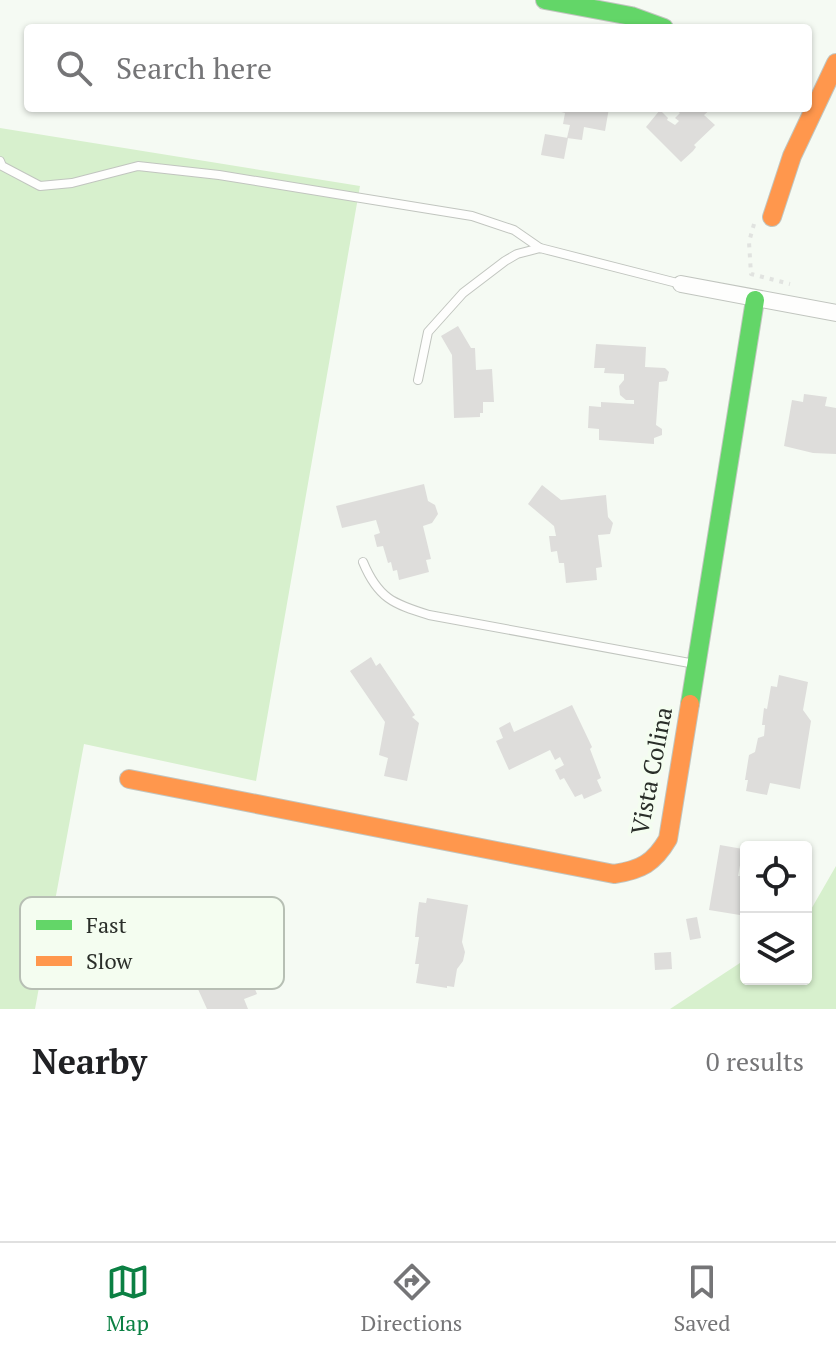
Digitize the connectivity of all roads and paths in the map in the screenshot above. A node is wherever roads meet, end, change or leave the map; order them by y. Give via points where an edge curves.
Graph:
1 (545, 0) edge
2 (570, 2) edge
3 (653, 24) edge
4 (836, 63) edge
5 (813, 98) edge
6 (808, 112) edge
7 (0, 161) edge
8 (772, 217) dead end
9 (540, 248) junction
10 (681, 284) joint
11 (755, 300) junction
12 (836, 313) edge
13 (418, 380) dead end
14 (363, 562) dead end
15 (696, 664) junction
16 (129, 779) dead end

1 - 2 street
2 - 3 street
4 - 5 street
6 - 8 street
7 - 9 lane via 40,186 138,166 219,175 472,216 514,230
9 - 10 lane
9 - 13 lane via 505,261 463,293 428,332
10 - 11 street
11 - 12 street
11 - 15 street, Vista Colina
14 - 15 lane via 382,594 429,615
15 - 16 street, Vista Colina via 668,839 656,860 639,870 614,874

